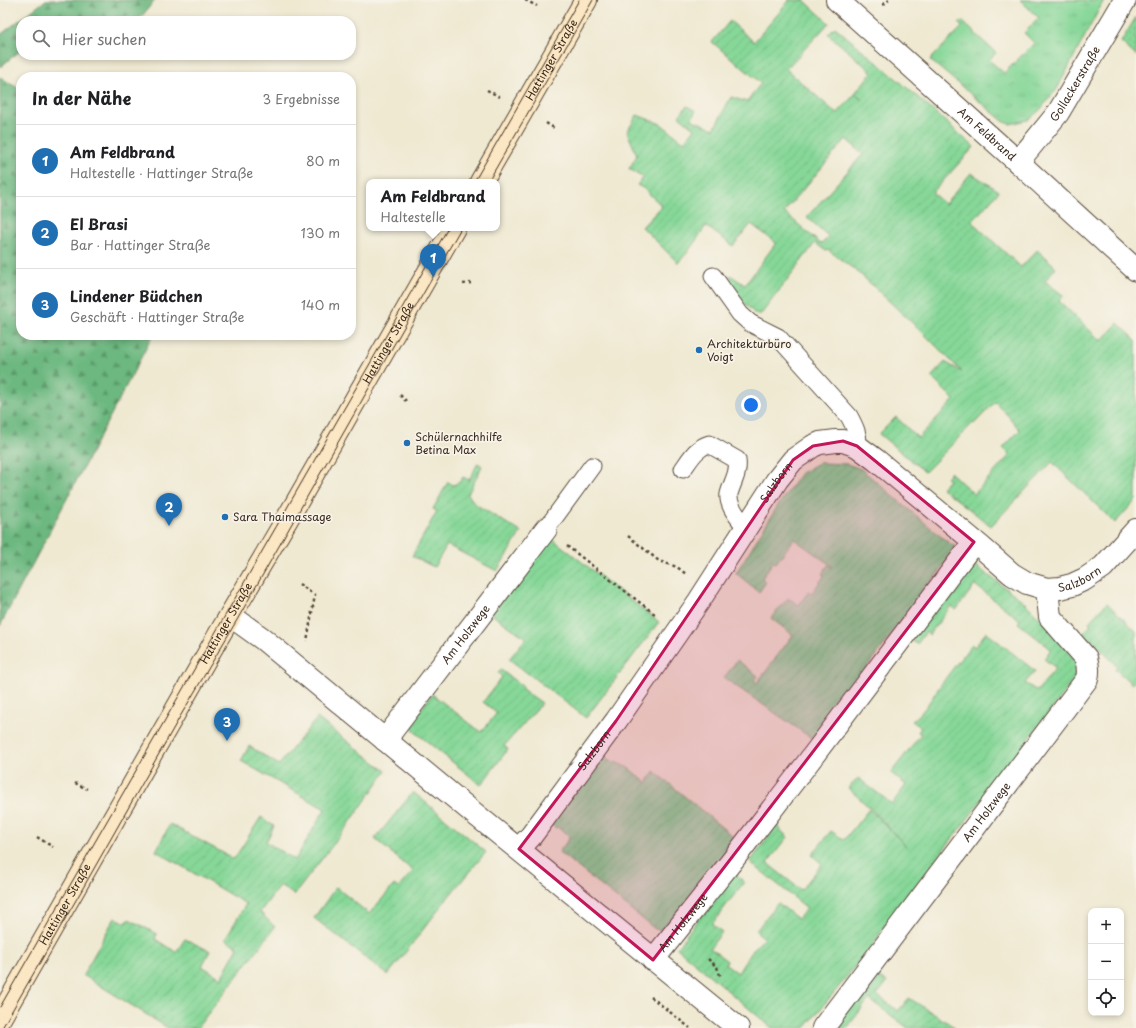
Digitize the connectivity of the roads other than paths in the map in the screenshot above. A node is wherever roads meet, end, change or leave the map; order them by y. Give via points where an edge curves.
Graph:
1 (586, 0) edge
2 (837, 0) edge
3 (1125, 0) edge
4 (1018, 162) junction
5 (483, 179) edge
6 (452, 231) edge
7 (1136, 270) edge
8 (713, 276) dead end
9 (857, 446) junction
10 (592, 466) dead end
11 (684, 469) dead end
12 (746, 528) junction
13 (546, 529) joint
14 (1136, 530) edge
15 (974, 542) junction
16 (1047, 589) junction
17 (231, 616) junction
18 (385, 740) junction
19 (519, 849) junction
20 (653, 960) junction
21 (0, 1018) edge
22 (738, 1028) edge
23 (823, 1028) edge

1 - 5 street, Hattinger Straße
2 - 4 street, Am Feldbrand
3 - 4 street, Gollackerstraße via 1058,113
4 - 7 street, Am Feldbrand
6 - 17 street, Hattinger Straße
8 - 9 lane via 740,314 750,323 778,337 849,416 859,442
9 - 12 street, Salzborn via 843,441 827,442 813,446 800,454 777,480
9 - 15 street, Salzborn
10 - 13 lane
11 - 12 lane via 701,446 709,444 737,460 738,468 729,496 733,510
12 - 19 street, Salzborn via 616,721
13 - 18 street, Am Holzwege
14 - 16 street, Salzborn via 1103,567 1085,579 1072,585
15 - 16 street, Salzborn via 1012,574 1027,583
15 - 20 street, Am Holzwege via 732,861
16 - 23 street, Am Holzwege via 1050,617 1086,658 1089,673 1087,679
17 - 18 street, Am Holzwege via 263,639
17 - 21 street, Hattinger Straße
18 - 19 street, Am Holzwege
19 - 20 street, Am Holzwege
20 - 22 street, Am Holzwege

